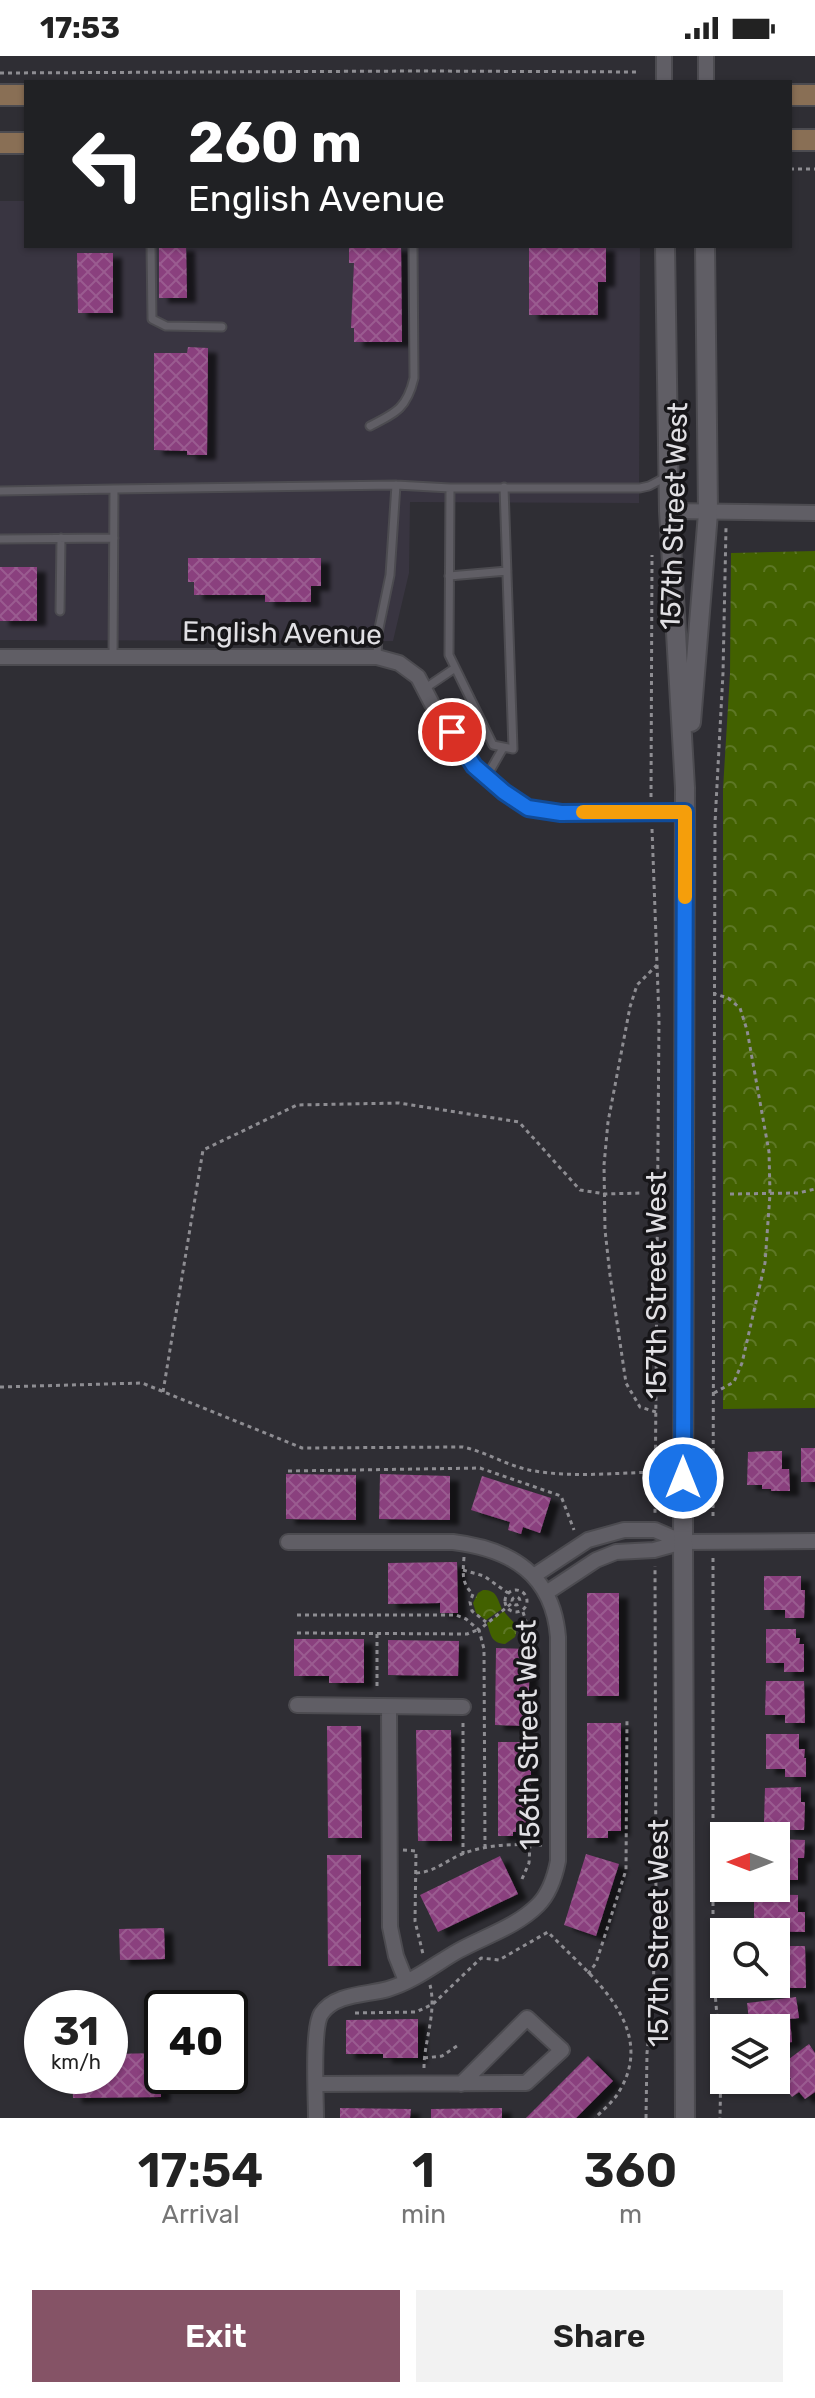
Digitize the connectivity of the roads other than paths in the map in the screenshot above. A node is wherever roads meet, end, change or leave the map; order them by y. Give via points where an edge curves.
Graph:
1 (664, 56) edge
2 (706, 56) edge
3 (664, 80) edge
4 (706, 80) edge
5 (0, 95) edge
6 (24, 95) edge
7 (792, 95) edge
8 (815, 95) edge
9 (792, 140) edge
10 (815, 140) edge
11 (0, 143) edge
12 (24, 143) edge
13 (151, 248) edge
14 (413, 248) edge
15 (665, 248) edge
16 (705, 248) edge
17 (222, 327) dead end
18 (370, 426) dead end
19 (669, 475) junction
20 (396, 485) junction
21 (504, 487) junction
22 (450, 488) junction
23 (114, 489) junction
24 (0, 491) edge
25 (669, 511) junction
26 (708, 513) junction
27 (815, 513) edge
28 (61, 538) junction
29 (114, 538) junction
30 (0, 539) edge
31 (507, 571) junction
32 (449, 576) junction
33 (60, 611) dead end
34 (0, 657) edge
35 (113, 657) junction
36 (377, 657) junction
37 (455, 668) junction
38 (424, 689) junction
39 (503, 748) junction
40 (487, 776) junction
41 (685, 788) junction
42 (685, 812) junction
43 (815, 1541) edge
44 (288, 1542) dead end
45 (683, 1542) junction
46 (535, 1575) junction
47 (546, 1593) junction
48 (297, 1705) dead end
49 (383, 1707) junction
50 (463, 1707) road end
51 (406, 1981) junction
52 (317, 2084) junction
53 (461, 2084) junction
54 (316, 2118) edge
55 (685, 2118) edge

1 - 3 street
2 - 4 street
5 - 6 main road
7 - 8 main road
9 - 10 main road
11 - 12 main road
13 - 17 lane via 152,319 166,326
14 - 18 lane via 414,378 403,406
15 - 19 street, 157th Street West
16 - 26 street, 157th Street West
19 - 21 lane via 640,488
19 - 25 street, 157th Street West
20 - 22 lane
20 - 23 lane
20 - 36 lane
21 - 22 lane
21 - 31 lane
22 - 32 lane
23 - 24 lane
23 - 29 lane
25 - 26 street
25 - 41 street, 157th Street West
26 - 27 street
26 - 41 street, 157th Street West
28 - 29 lane
28 - 30 lane
28 - 33 lane
29 - 35 lane
31 - 32 lane
31 - 39 lane via 513,749
32 - 37 lane via 449,655
34 - 35 street, English Avenue
35 - 36 street, English Avenue
36 - 38 street, English Avenue via 399,663
37 - 38 lane
37 - 39 lane via 493,745
38 - 40 street, English Avenue via 474,766
39 - 40 lane
40 - 42 street, English Avenue via 528,808 561,813
41 - 42 street, 157th Street West
42 - 45 street, 157th Street West
43 - 45 street
44 - 46 street via 478,1545
45 - 46 street via 655,1530 624,1530 575,1548
45 - 47 street via 655,1556 616,1552
45 - 55 street, 157th Street West
46 - 47 street, 156th Street West
47 - 51 street, 156th Street West via 558,1637 555,1875 540,1903 502,1930
48 - 49 street
49 - 50 street
49 - 51 street via 390,1927
51 - 52 street, 156th Street West via 325,2009 317,2024
52 - 53 street
52 - 54 street, 156th Street West
53 - 53 street via 526,2083 562,2050 527,2018

